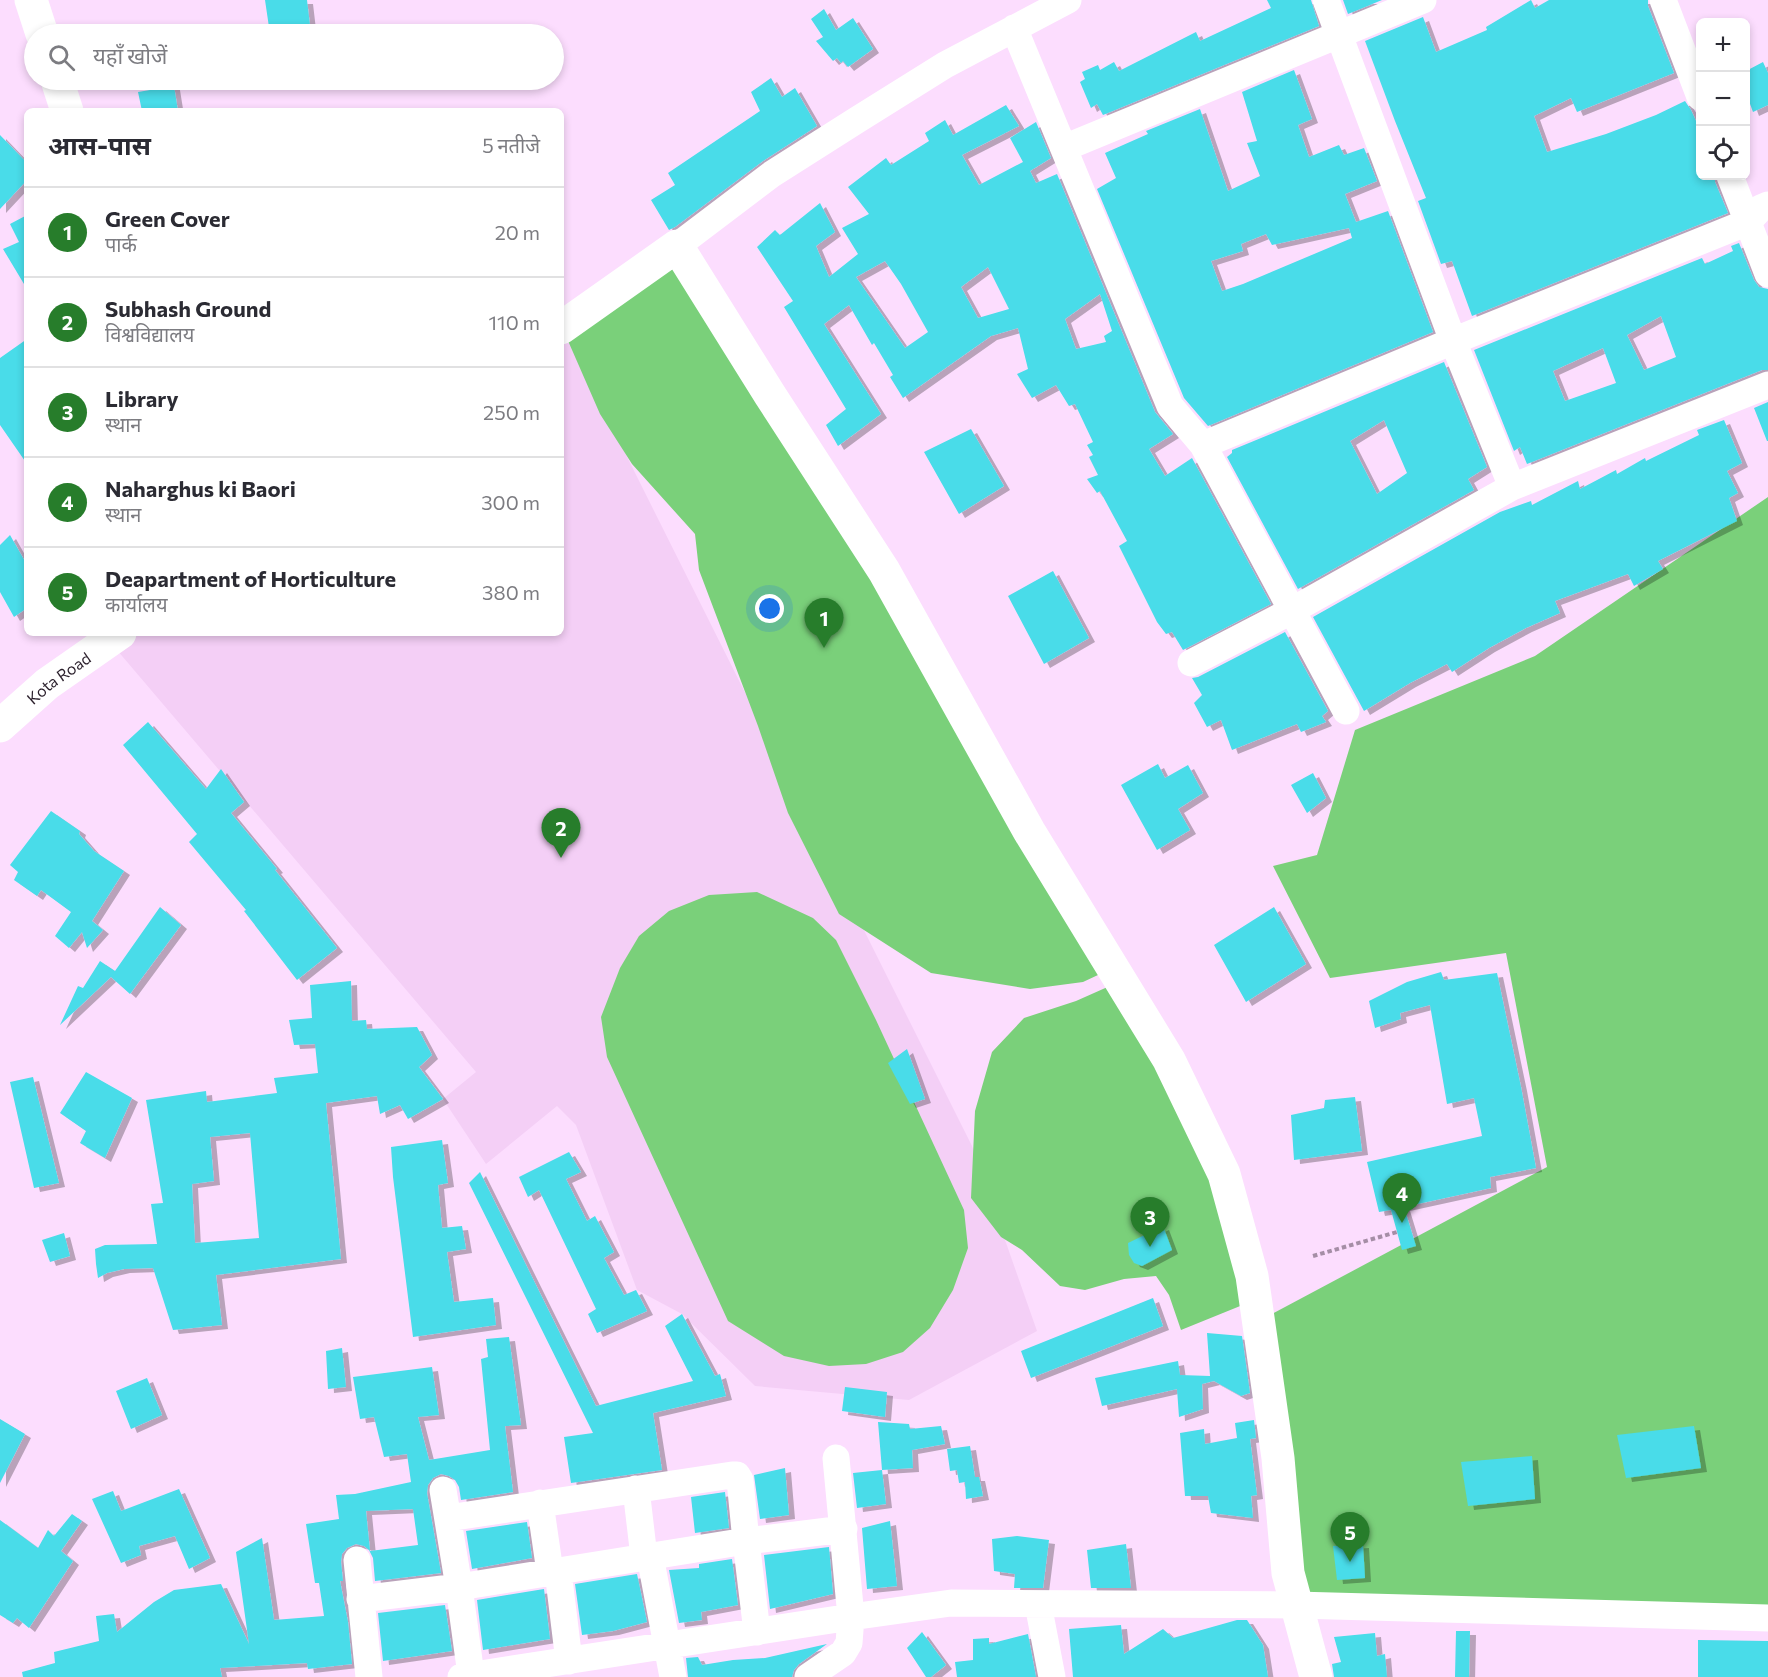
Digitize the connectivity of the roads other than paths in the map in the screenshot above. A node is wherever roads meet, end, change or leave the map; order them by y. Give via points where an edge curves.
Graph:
1 (31, 0) edge
2 (1068, 0) edge
3 (1326, 0) edge
4 (1423, 0) edge
5 (1663, 0) edge
6 (39, 24) edge
7 (1014, 28) junction
8 (1339, 34) junction
9 (1696, 84) edge
10 (60, 90) edge
11 (66, 108) edge
12 (1064, 148) junction
13 (1734, 180) edge
14 (1758, 213) edge
15 (677, 246) junction
16 (1768, 274) edge
17 (564, 326) edge
18 (1454, 341) junction
19 (1768, 385) edge
20 (1203, 445) junction
21 (1512, 487) junction
22 (1291, 611) junction
23 (116, 636) edge
24 (1191, 663) dead end
25 (1346, 711) dead end
26 (0, 726) edge
27 (836, 1458) dead end
28 (636, 1489) junction
29 (443, 1490) dead end
30 (540, 1503) junction
31 (448, 1518) junction
32 (844, 1529) junction
33 (746, 1542) junction
34 (647, 1556) junction
35 (357, 1560) dead end
36 (554, 1572) junction
37 (459, 1587) junction
38 (360, 1599) junction
39 (1038, 1604) junction
40 (1296, 1605) junction
41 (851, 1617) junction
42 (1768, 1618) edge
43 (757, 1632) junction
44 (667, 1646) junction
45 (575, 1666) edge
46 (476, 1676) edge
47 (369, 1677) edge
48 (673, 1677) edge
49 (808, 1677) edge
50 (1052, 1677) edge
51 (1316, 1677) edge

1 - 6 main road
2 - 7 street
3 - 8 street
4 - 8 street
5 - 9 street
7 - 12 street
7 - 15 street via 945,65 772,174
8 - 12 street
8 - 18 street
10 - 11 main road
12 - 20 street via 1170,406
13 - 14 street
14 - 16 street
14 - 18 street
15 - 17 main road
15 - 40 main road via 884,571 1029,831 1169,1060 1224,1174 1252,1276 1278,1458 1288,1573
18 - 20 street
18 - 21 street
19 - 21 street
20 - 22 street
21 - 22 street
22 - 24 street
22 - 25 street
23 - 26 main road, Kota Road via 47,684
27 - 32 street
28 - 30 street
28 - 33 street via 737,1475
28 - 34 street
29 - 31 street
30 - 31 street
30 - 36 street
31 - 37 street
32 - 33 street
32 - 41 street
33 - 34 street
33 - 43 street
34 - 36 street
34 - 44 street
35 - 38 street
36 - 37 street
36 - 45 street
37 - 38 street
37 - 46 street
38 - 47 street
39 - 40 street
39 - 41 street via 951,1603
39 - 50 street
40 - 42 street
40 - 51 main road
41 - 43 street
41 - 49 street via 849,1643 843,1653
43 - 44 street
44 - 45 street
44 - 48 street
45 - 46 street

